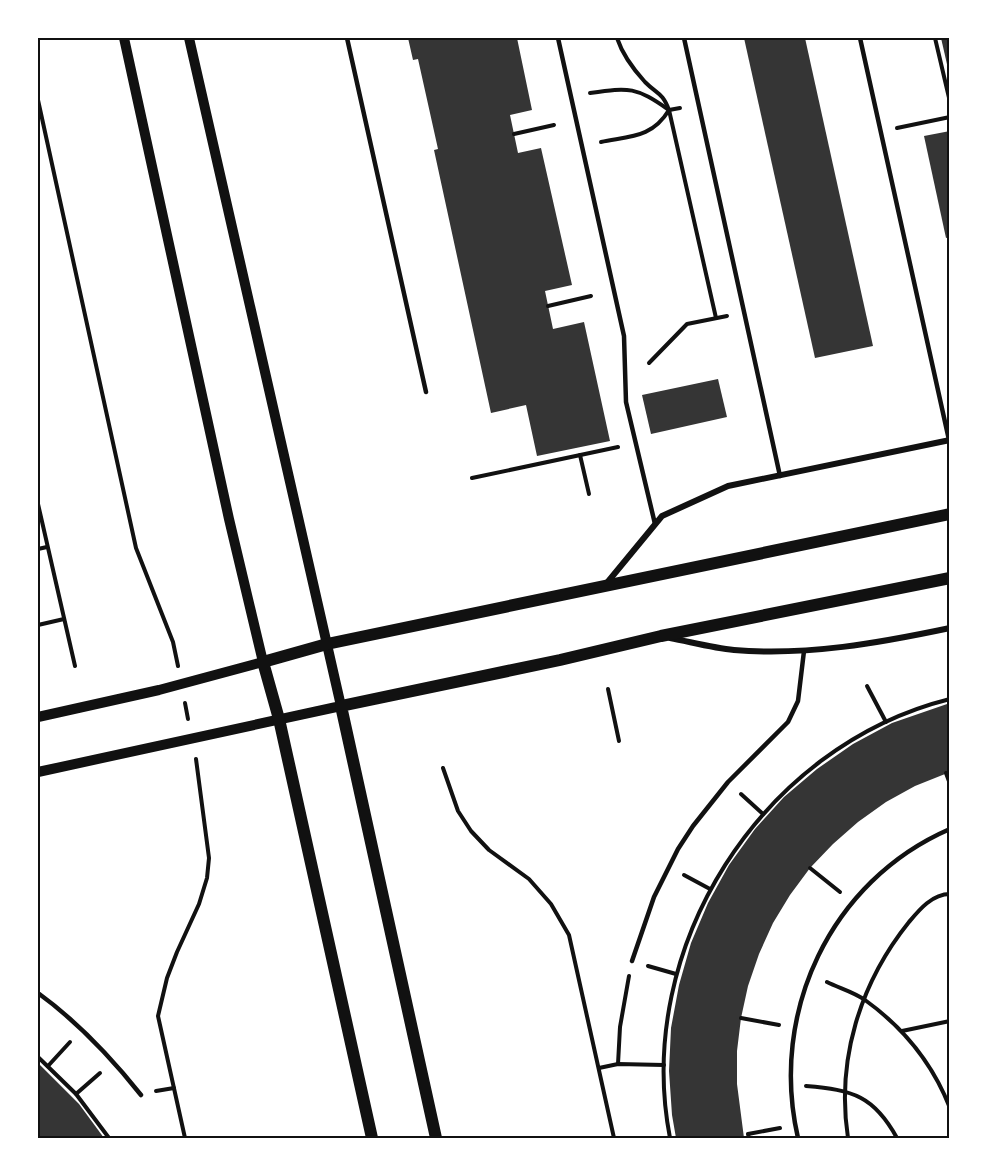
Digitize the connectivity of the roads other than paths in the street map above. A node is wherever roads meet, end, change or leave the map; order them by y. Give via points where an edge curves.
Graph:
1 (124, 38) edge
2 (189, 38) edge
3 (347, 38) edge
4 (558, 38) edge
5 (684, 38) edge
6 (860, 38) edge
7 (426, 392) dead end
8 (949, 440) edge
9 (780, 476) junction
10 (950, 514) edge
11 (655, 524) junction
12 (950, 578) edge
13 (606, 584) junction
14 (950, 628) edge
15 (661, 636) junction
16 (327, 644) junction
17 (804, 651) junction
18 (263, 662) junction
19 (341, 706) junction
20 (38, 717) edge
21 (279, 719) junction
22 (38, 772) edge
23 (950, 829) edge
24 (632, 961) road end
25 (38, 993) edge
26 (141, 1095) dead end
27 (372, 1138) edge
28 (436, 1138) edge
29 (798, 1138) edge

1 - 18 street
2 - 16 street
3 - 7 lane
4 - 11 lane via 624,336 626,402
5 - 9 lane
6 - 8 lane
8 - 9 street
9 - 11 street via 728,486 662,516
10 - 13 main road
11 - 13 street
12 - 15 main road
13 - 16 main road
14 - 17 street via 880,643
15 - 17 street via 733,650
15 - 19 main road
16 - 18 main road
16 - 19 street
17 - 24 lane via 798,701 788,722 728,782 693,826 654,897
18 - 20 street
18 - 21 main road
19 - 21 street
19 - 28 main road
21 - 22 street
21 - 27 main road
23 - 29 lane via 928,838 883,870 852,902 817,956 794,1027 791,1084
25 - 26 lane via 82,1029

